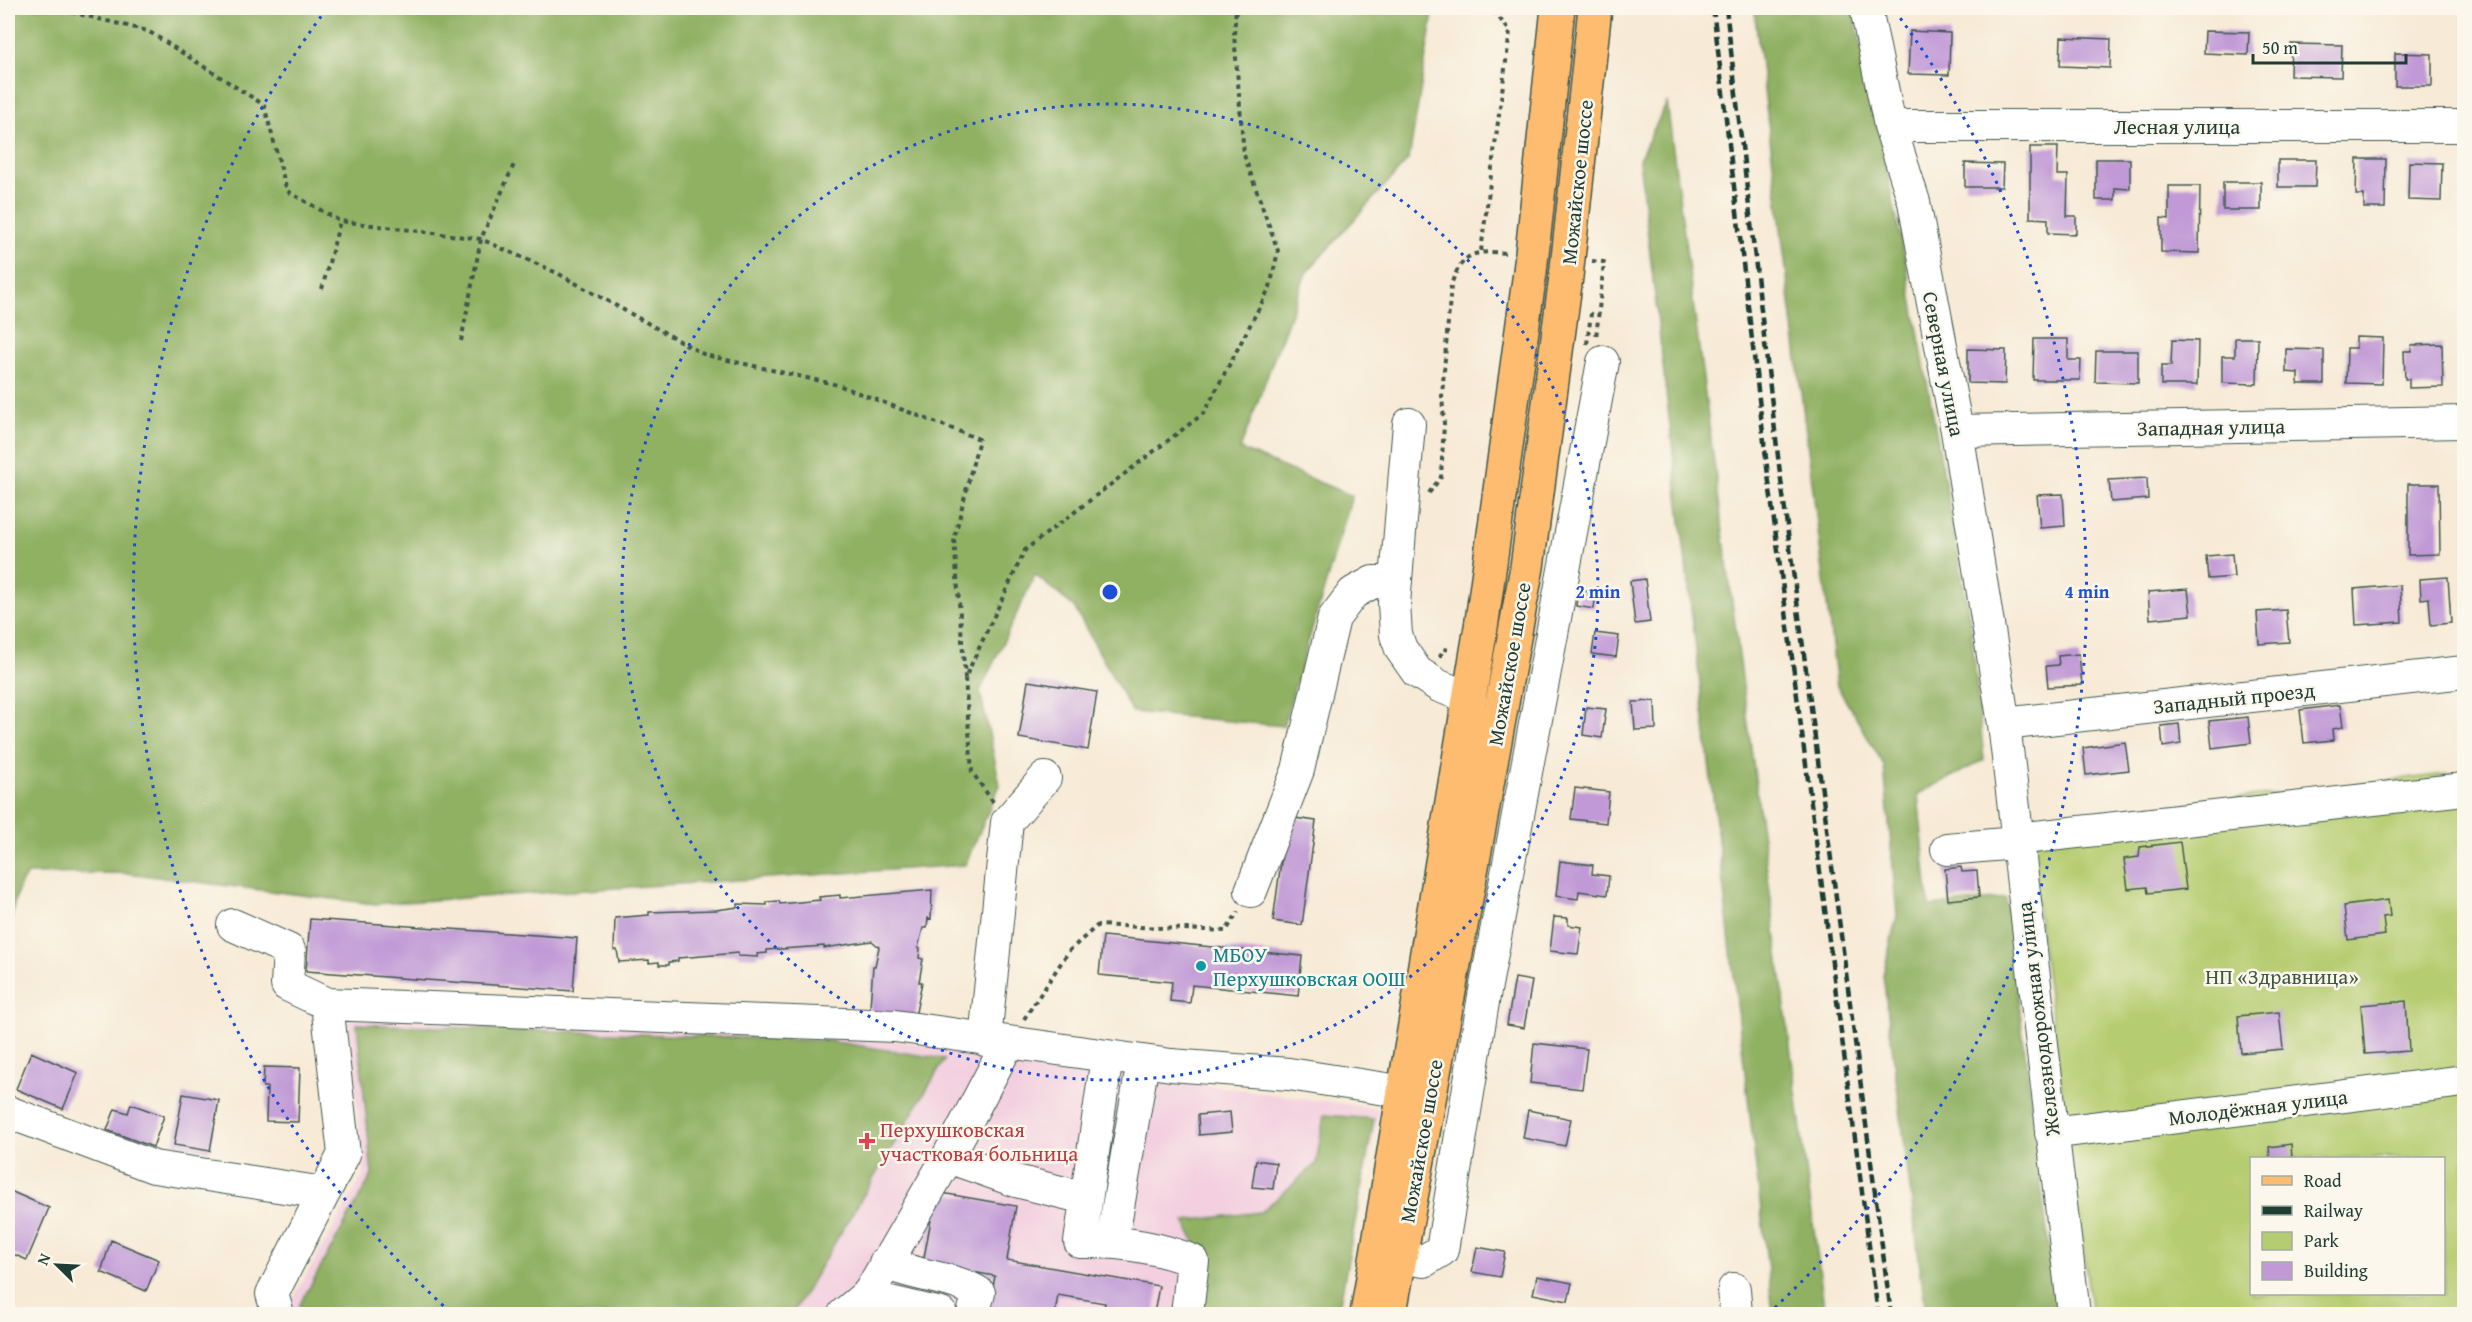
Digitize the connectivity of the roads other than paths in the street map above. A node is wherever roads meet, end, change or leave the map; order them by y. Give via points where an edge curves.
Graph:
1 (1558, 8) edge
2 (1595, 8) edge
3 (1866, 8) edge
4 (1890, 126) junction
5 (2464, 126) edge
6 (1599, 352) road end
7 (2464, 422) edge
8 (1409, 424) dead end
9 (1957, 431) junction
10 (1396, 582) junction
11 (2464, 672) edge
12 (1470, 698) junction
13 (2004, 724) junction
14 (1045, 778) dead end
15 (2464, 789) edge
16 (2016, 841) junction
17 (1947, 849) dead end
18 (1251, 891) road end
19 (232, 925) dead end
20 (327, 1004) junction
21 (996, 1042) junction
22 (1107, 1057) junction
23 (1143, 1062) junction
24 (2464, 1081) edge
25 (1405, 1092) junction
26 (8, 1112) edge
27 (2051, 1133) junction
28 (948, 1156) junction
29 (324, 1193) junction
30 (1085, 1198) junction
31 (1112, 1242) junction
32 (1400, 1257) junction
33 (885, 1263) junction
34 (869, 1293) junction
35 (278, 1314) edge
36 (844, 1314) edge
37 (941, 1314) edge
38 (973, 1314) edge
39 (1187, 1314) edge
40 (1367, 1314) edge
41 (1390, 1314) edge
42 (2074, 1314) edge

1 - 12 main road, Можайское шоссе, bridge via 1523,263 1499,514
2 - 32 main road, Можайское шоссе, bridge via 1574,268 1523,589
3 - 4 street, Северная улица
4 - 5 street, Лесная улица
4 - 9 street, Северная улица via 1914,202
6 - 32 street via 1442,1250 1424,1261
7 - 9 street, Западная улица
8 - 10 street
9 - 13 street, Северная улица
10 - 12 street via 1394,621 1405,656 1428,680
10 - 18 street via 1373,582 1353,593 1334,618 1298,770
11 - 13 street, Западный проезд
12 - 25 main road, Можайское шоссе
13 - 16 street, Железнодорожная улица
14 - 21 street via 1006,822
15 - 16 street
16 - 17 street
16 - 27 street, Железнодорожная улица
19 - 20 street via 289,950 286,985
20 - 21 street via 895,1026
20 - 29 street via 344,1154
21 - 22 street
21 - 28 street
22 - 23 street
22 - 30 street
23 - 25 street via 1289,1074
23 - 31 street
24 - 27 street, Молодёжная улица
25 - 40 main road, Можайское шоссе
26 - 29 street via 154,1167
27 - 42 street, Железнодорожная улица
28 - 30 street via 1016,1182
28 - 33 street
29 - 35 street via 272,1294
30 - 31 street via 1080,1242
31 - 39 street via 1164,1249 1193,1261
32 - 41 main road, Можайское шоссе
33 - 34 street
33 - 38 street via 908,1273 970,1287 980,1293
34 - 36 street
34 - 37 street via 882,1300

